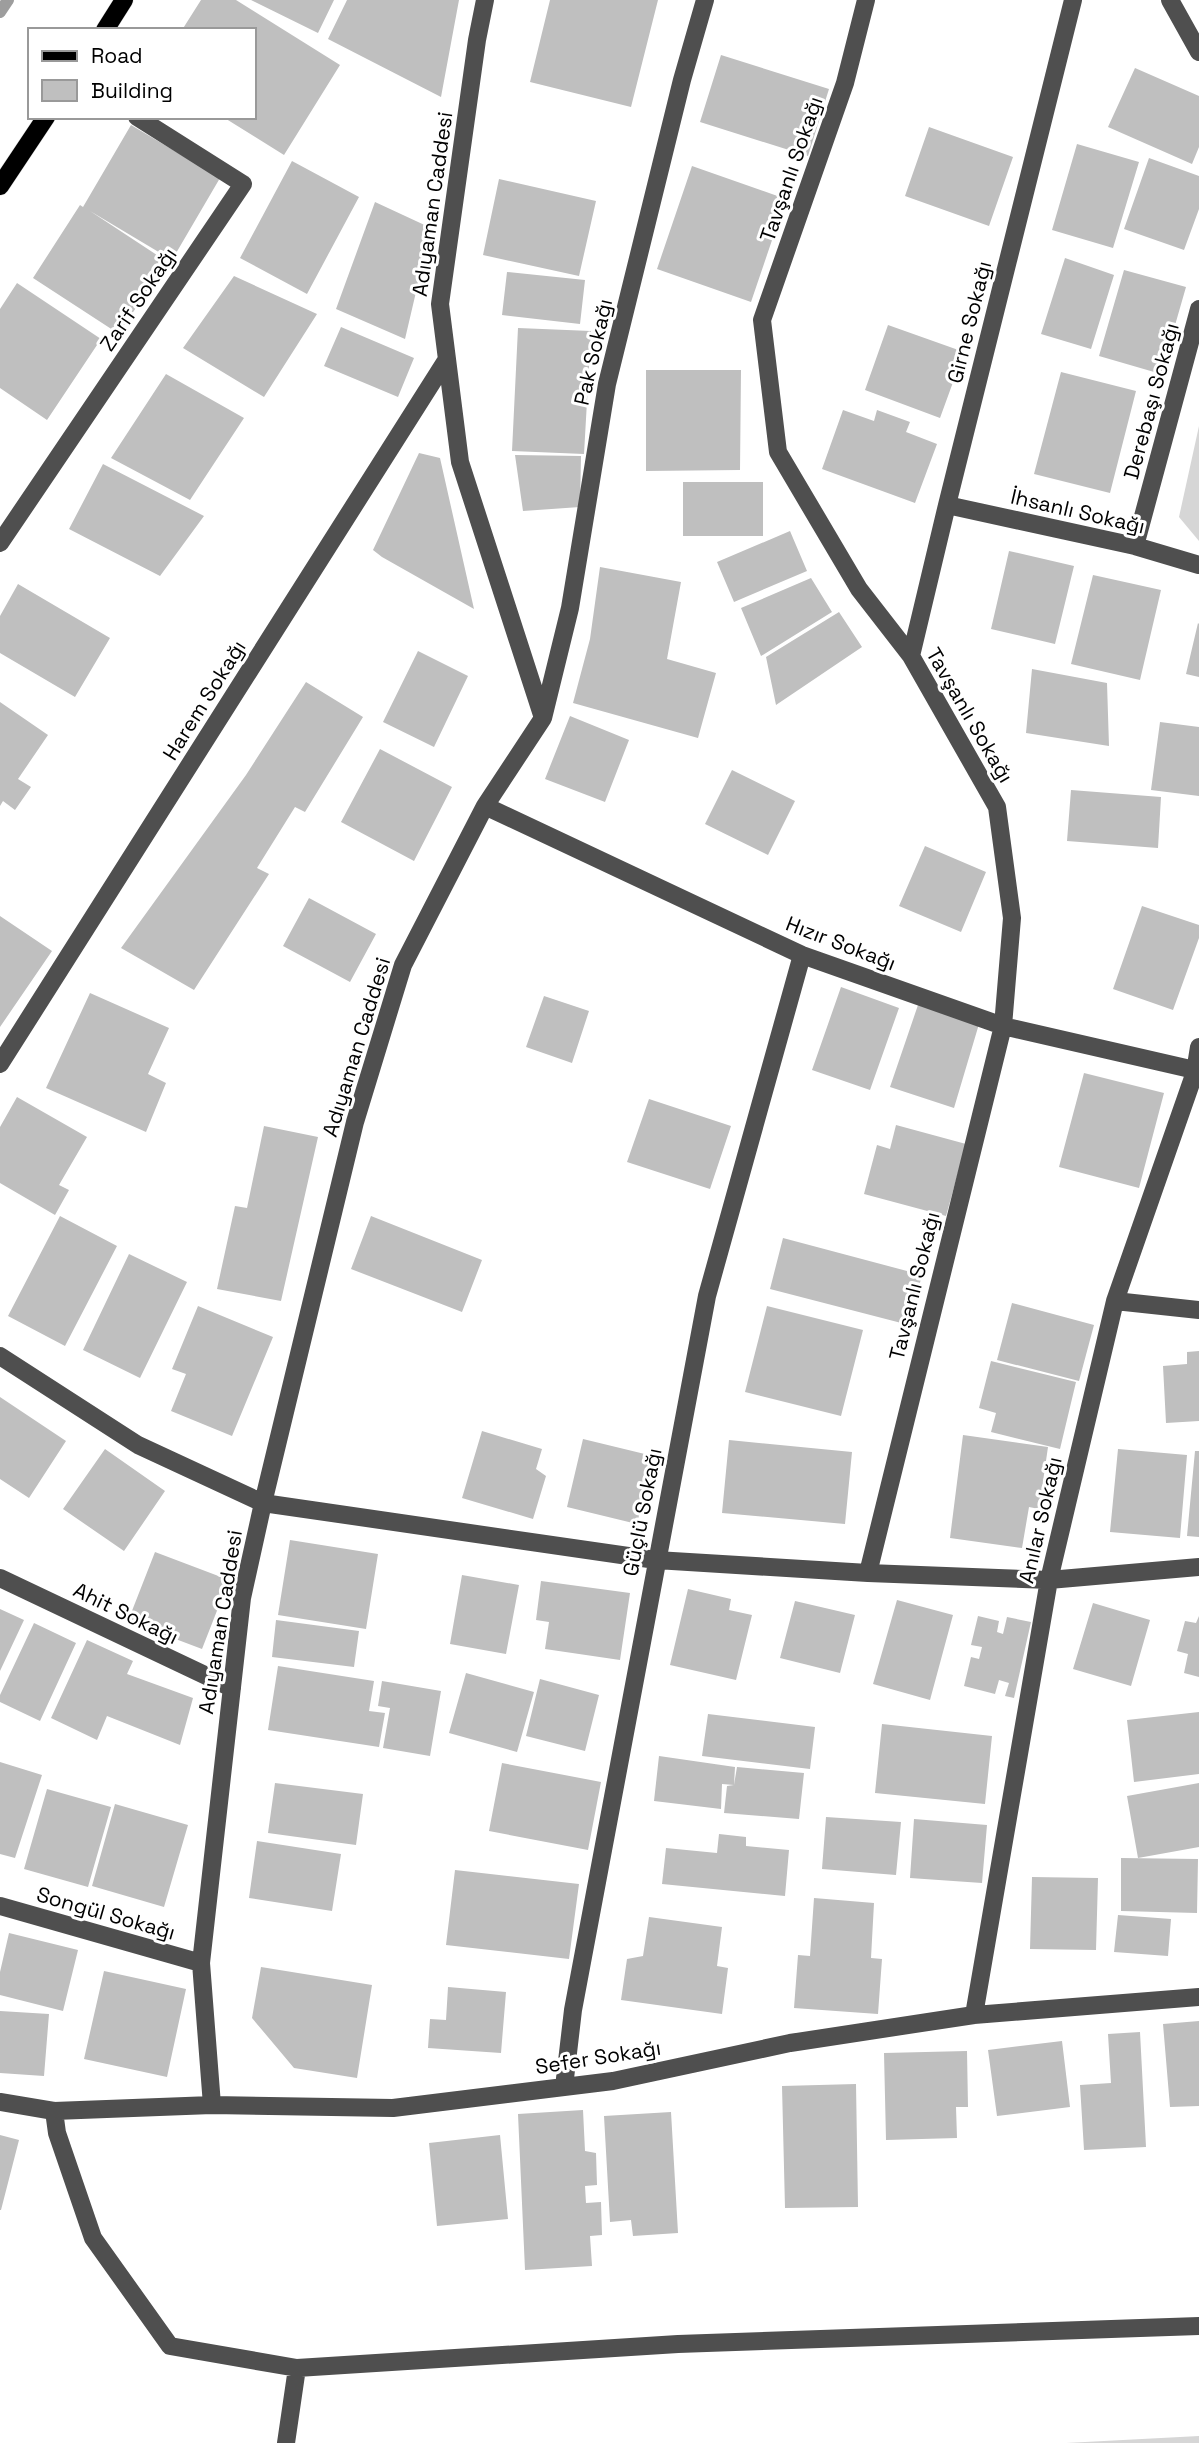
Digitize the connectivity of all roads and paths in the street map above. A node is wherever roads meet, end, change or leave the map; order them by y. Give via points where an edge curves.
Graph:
1 (124, 0) edge
2 (485, 0) edge
3 (705, 0) edge
4 (866, 0) edge
5 (1073, 0) edge
6 (1170, 0) edge
7 (106, 28) edge
8 (1199, 52) edge
9 (45, 119) edge
10 (140, 119) edge
11 (0, 186) edge
12 (1199, 309) edge
13 (447, 359) junction
14 (947, 505) junction
15 (0, 543) edge
16 (1135, 546) junction
17 (1199, 565) edge
18 (911, 656) junction
19 (543, 718) junction
20 (485, 806) junction
21 (802, 955) junction
22 (1003, 1026) junction
23 (1199, 1047) edge
24 (3, 1053) edge
25 (1197, 1072) edge
26 (1115, 1301) junction
27 (1199, 1310) edge
28 (0, 1356) edge
29 (263, 1503) junction
30 (656, 1560) junction
31 (1199, 1567) edge
32 (868, 1573) junction
33 (0, 1578) edge
34 (1049, 1580) junction
35 (232, 1688) junction
36 (0, 1906) edge
37 (201, 1963) junction
38 (1199, 1997) edge
39 (974, 2015) junction
40 (564, 2087) junction
41 (0, 2102) edge
42 (212, 2105) junction
43 (54, 2111) junction
44 (1199, 2326) edge
45 (297, 2368) junction
46 (286, 2443) edge

1 - 7 main road
2 - 13 street, Adıyaman Caddesi via 440,303
3 - 19 street, Pak Sokağı via 607,384 570,608
4 - 18 street, Tavşanlı Sokağı via 845,83 762,320 778,452 859,589
5 - 14 street, Girne Sokağı
6 - 8 street
9 - 11 main road
10 - 15 street, Zarif Sokağı via 243,184
12 - 16 street, Derebaşı Sokağı
13 - 19 street, Adıyaman Caddesi via 460,462
13 - 24 street, Harem Sokağı
14 - 16 street, İhsanlı Sokağı
14 - 18 street, Girne Sokağı
16 - 17 street, İhsanlı Sokağı
18 - 22 street, Tavşanlı Sokağı via 997,807 1012,918
19 - 20 street, Adıyaman Caddesi
20 - 21 street, Hızır Sokağı
20 - 29 street, Adıyaman Caddesi via 403,965 355,1122
21 - 22 street, Hızır Sokağı
21 - 30 street, Güçlü Sokağı via 707,1296
22 - 25 street, Hızır Sokağı
22 - 32 street, Tavşanlı Sokağı
23 - 25 street, Anılar Sokağı
25 - 26 street, Anılar Sokağı
26 - 27 street
26 - 34 street, Anılar Sokağı
28 - 29 street via 138,1445
29 - 30 street
29 - 35 street, Adıyaman Caddesi via 242,1598
30 - 32 street
30 - 40 street, Güçlü Sokağı via 573,2010
31 - 34 street
32 - 34 street
33 - 35 street, Ahit Sokağı
34 - 39 street, Anılar Sokağı
35 - 37 street, Adıyaman Caddesi
36 - 37 street, Songül Sokağı
37 - 42 street, Adıyaman Caddesi
38 - 39 street, Sefer Sokağı
39 - 40 street, Sefer Sokağı via 790,2043
40 - 42 street, Sefer Sokağı via 393,2108
41 - 43 street, Sefer Sokağı
42 - 43 street, Sefer Sokağı
43 - 45 street via 57,2133 93,2238 170,2346
44 - 45 street via 678,2344
45 - 46 street

